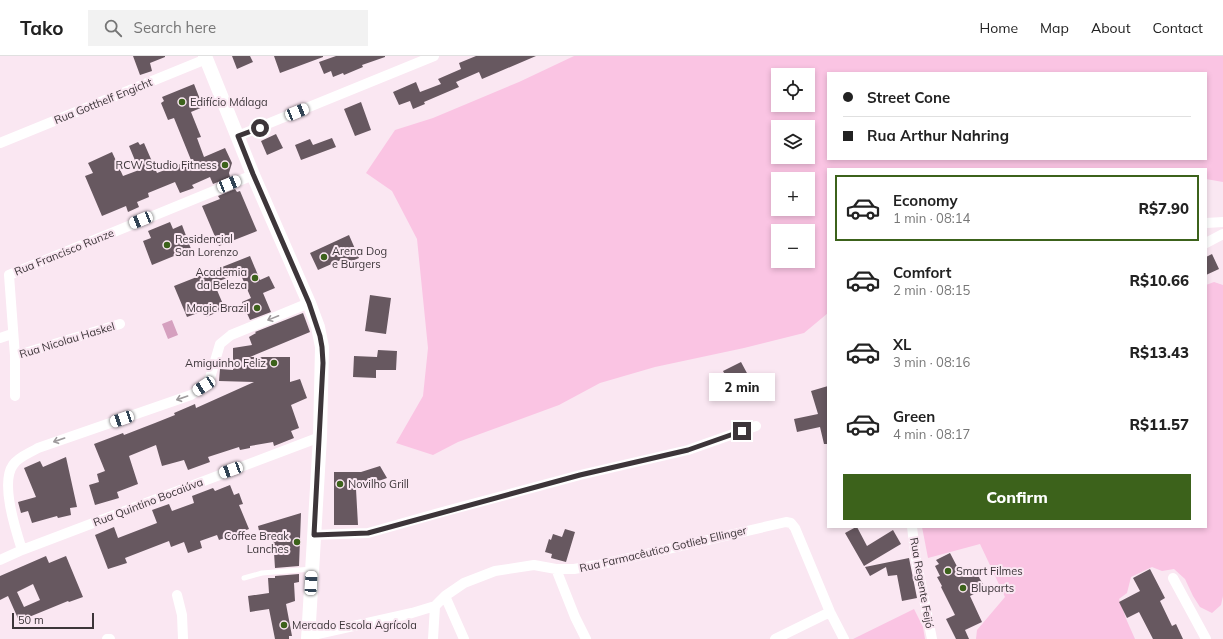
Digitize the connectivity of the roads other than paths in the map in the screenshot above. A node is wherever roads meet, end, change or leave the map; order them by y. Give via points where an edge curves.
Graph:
1 (434, 56) edge
2 (206, 57) edge
3 (238, 136) junction
4 (0, 143) edge
5 (253, 174) junction
6 (1223, 222) edge
7 (1207, 223) edge
8 (1223, 234) edge
9 (1207, 242) edge
10 (309, 303) junction
11 (120, 324) dead end
12 (12, 334) junction
13 (0, 338) edge
14 (15, 356) junction
15 (15, 396) dead end
16 (756, 426) dead end
17 (320, 438) junction
18 (5, 507) edge
19 (912, 528) edge
20 (314, 535) junction
21 (22, 550) junction
22 (0, 560) edge
23 (312, 569) junction
24 (556, 569) junction
25 (244, 578) dead end
26 (1172, 578) dead end
27 (177, 595) dead end
28 (445, 596) junction
29 (434, 606) junction
30 (830, 612) junction
31 (308, 638) edge
32 (183, 639) edge
33 (433, 639) edge
34 (464, 639) edge
35 (586, 639) edge
36 (775, 639) edge
37 (844, 639) edge
38 (932, 639) edge
39 (1206, 639) edge

1 - 3 street
2 - 3 main road
2 - 4 street, Rua Gotthelf Engicht
3 - 5 main road
5 - 10 main road
5 - 12 street, Rua Francisco Runze via 9,275
6 - 7 street
8 - 9 street
10 - 17 main road via 322,347
10 -> 18 street via 231,335 220,344 210,378 191,395 38,448 17,460 11,467
11 - 14 street, Rua Nicolau Haskel
12 - 13 street
12 - 14 street
14 - 15 street
16 - 20 street via 688,450 580,475 368,533
17 - 20 main road
17 - 21 street, Rua Quintino Bocaiúva
18 - 21 street
19 - 38 street, Rua Regente Feijó
20 - 23 main road
21 - 22 street, Rua Quintino Bocaiúva
23 - 25 lane via 262,573
23 - 31 main road
24 - 28 street, Rua Farmacêutico Gotlieb Ellinger via 534,565 495,571 464,583
24 - 30 street, Rua Farmacêutico Gotlieb Ellinger via 598,565 786,522 792,523 795,528
24 - 35 street
26 - 39 street
27 - 32 street via 182,615
28 - 29 street, Rua Farmacêutico Gotlieb Ellinger
28 - 34 street
29 - 31 street, Rua Farmacêutico Gotlieb Ellinger
29 - 33 street
30 - 36 street
30 - 37 street

